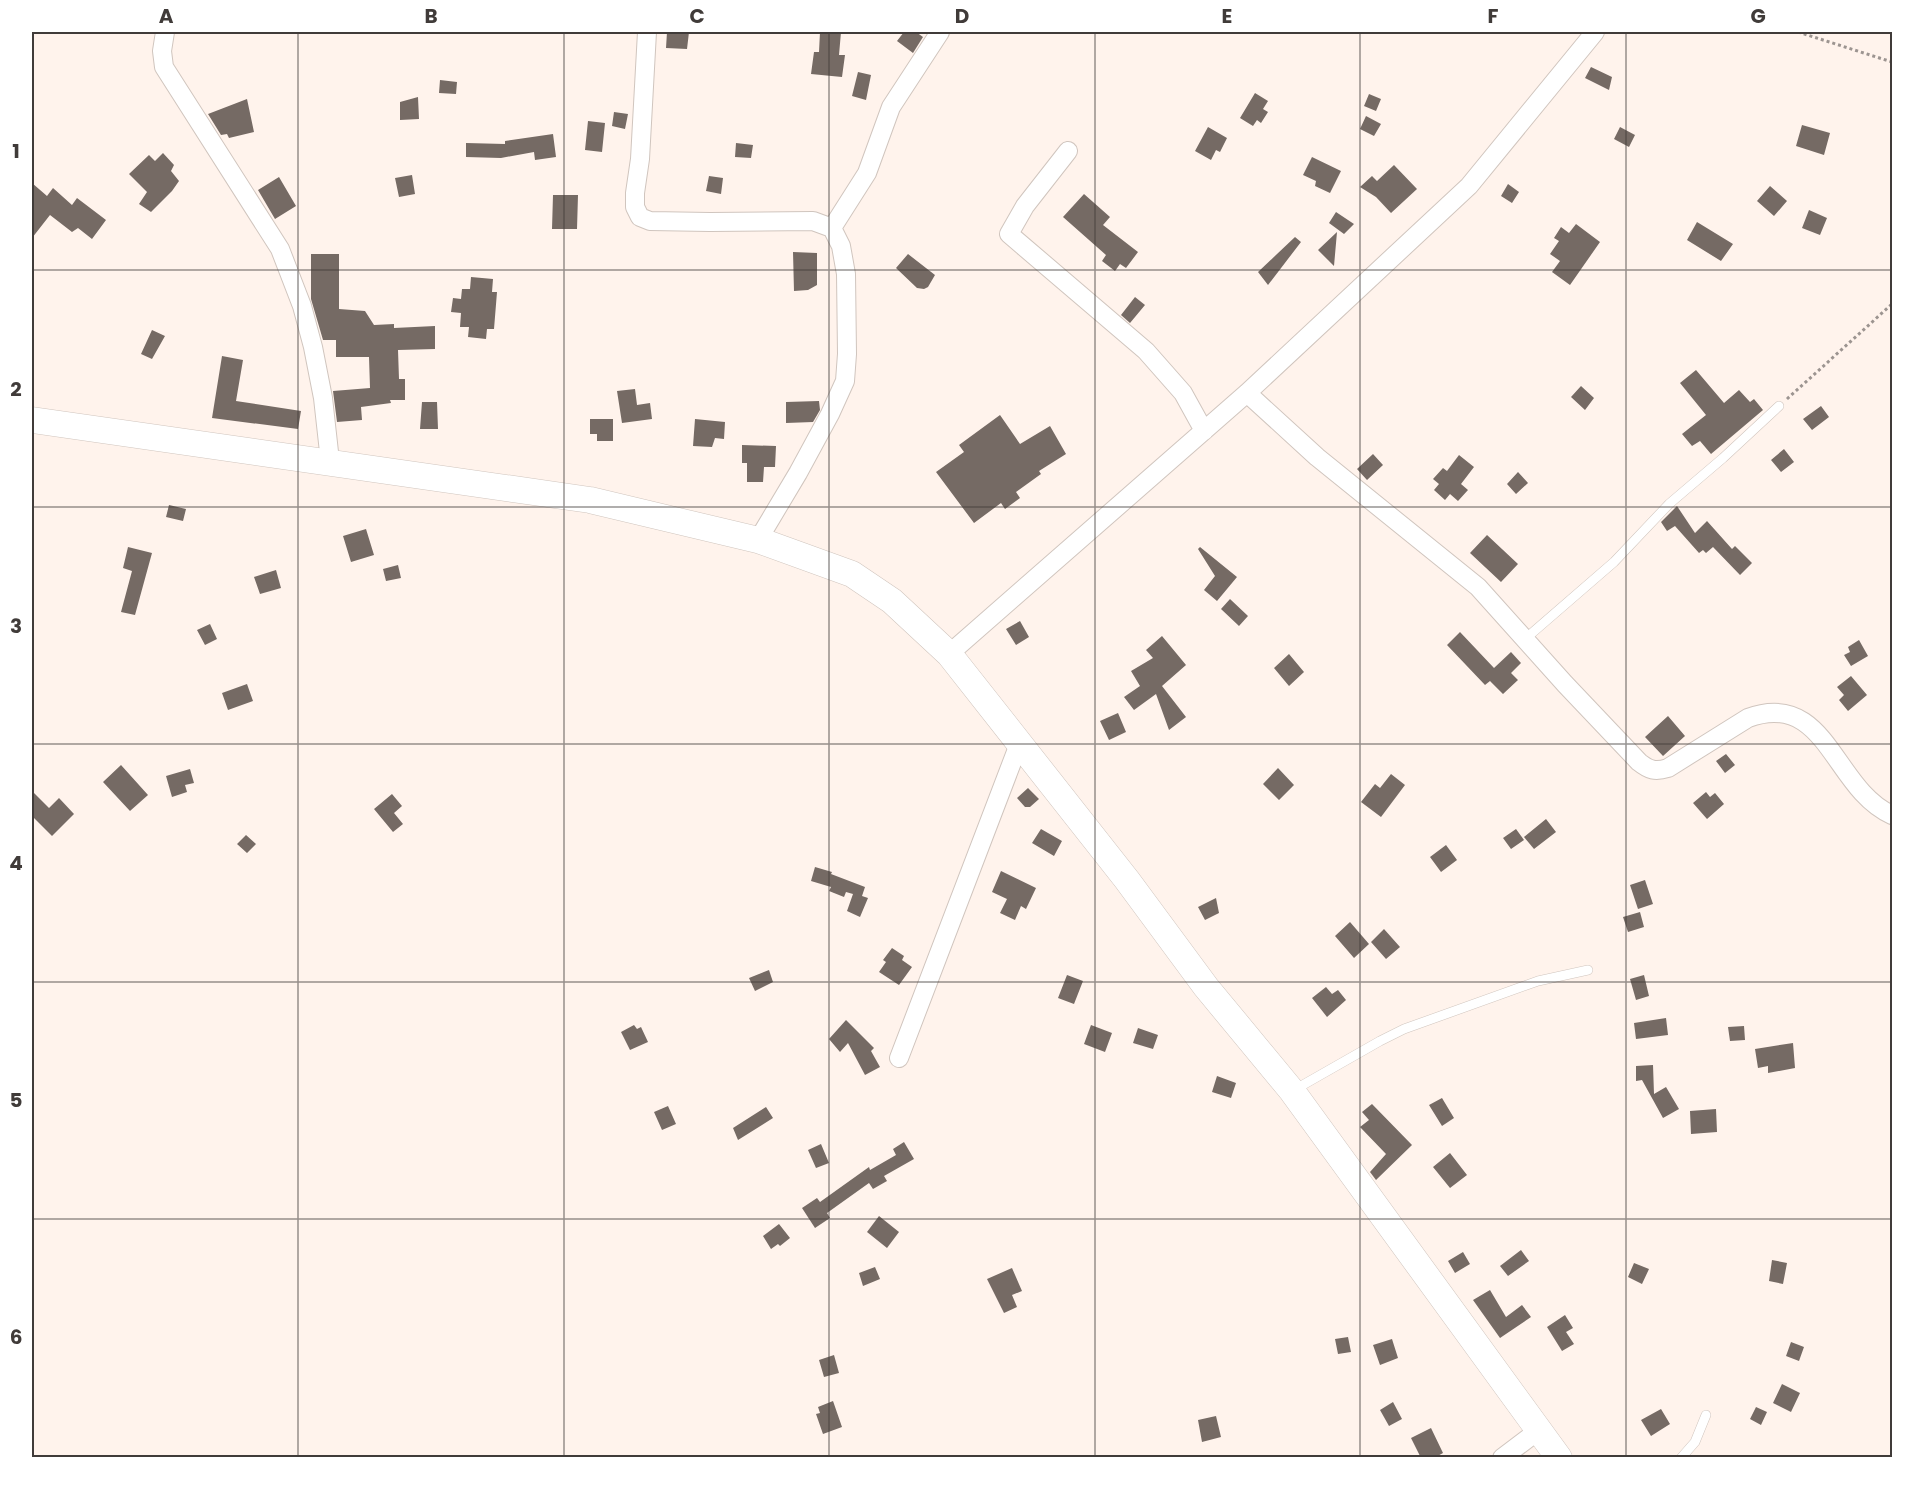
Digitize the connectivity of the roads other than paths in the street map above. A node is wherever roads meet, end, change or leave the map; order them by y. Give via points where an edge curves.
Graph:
1 (165, 32) edge
2 (647, 32) edge
3 (940, 32) edge
4 (1594, 32) edge
5 (1068, 151) dead end
6 (832, 228) junction
7 (1247, 393) junction
8 (1779, 406) road end
9 (32, 420) edge
10 (1204, 431) junction
11 (330, 461) junction
12 (758, 540) junction
13 (1525, 639) junction
14 (949, 654) junction
15 (1019, 744) junction
16 (1893, 815) edge
17 (1588, 970) dead end
18 (898, 1058) dead end
19 (1292, 1091) junction
20 (1706, 1416) dead end
21 (1539, 1430) junction
22 (1502, 1458) edge
23 (1558, 1458) edge
24 (1681, 1458) edge

1 - 11 street via 164,67 280,249 302,306 323,398
2 - 6 street via 635,193 640,217 650,221 813,220
3 - 6 street via 891,107 867,173
4 - 7 street via 1469,186
5 - 10 street via 1025,206 1009,234 1146,351 1183,393
6 - 12 street via 841,246 846,274 845,381 825,424
7 - 10 street
7 - 13 street via 1317,457 1478,587
8 - 13 lane via 1669,504 1614,562
9 - 11 street
10 - 14 street
11 - 12 street via 590,500
12 - 14 street via 852,573 892,601
13 - 16 street via 1648,768 1668,768 1762,712 1785,712 1801,719 1819,736 1861,792
14 - 15 street
15 - 18 street
15 - 19 street via 1206,987
17 - 19 lane via 1538,981 1404,1029
19 - 21 street
20 - 24 lane via 1695,1442
21 - 22 street
21 - 23 street

